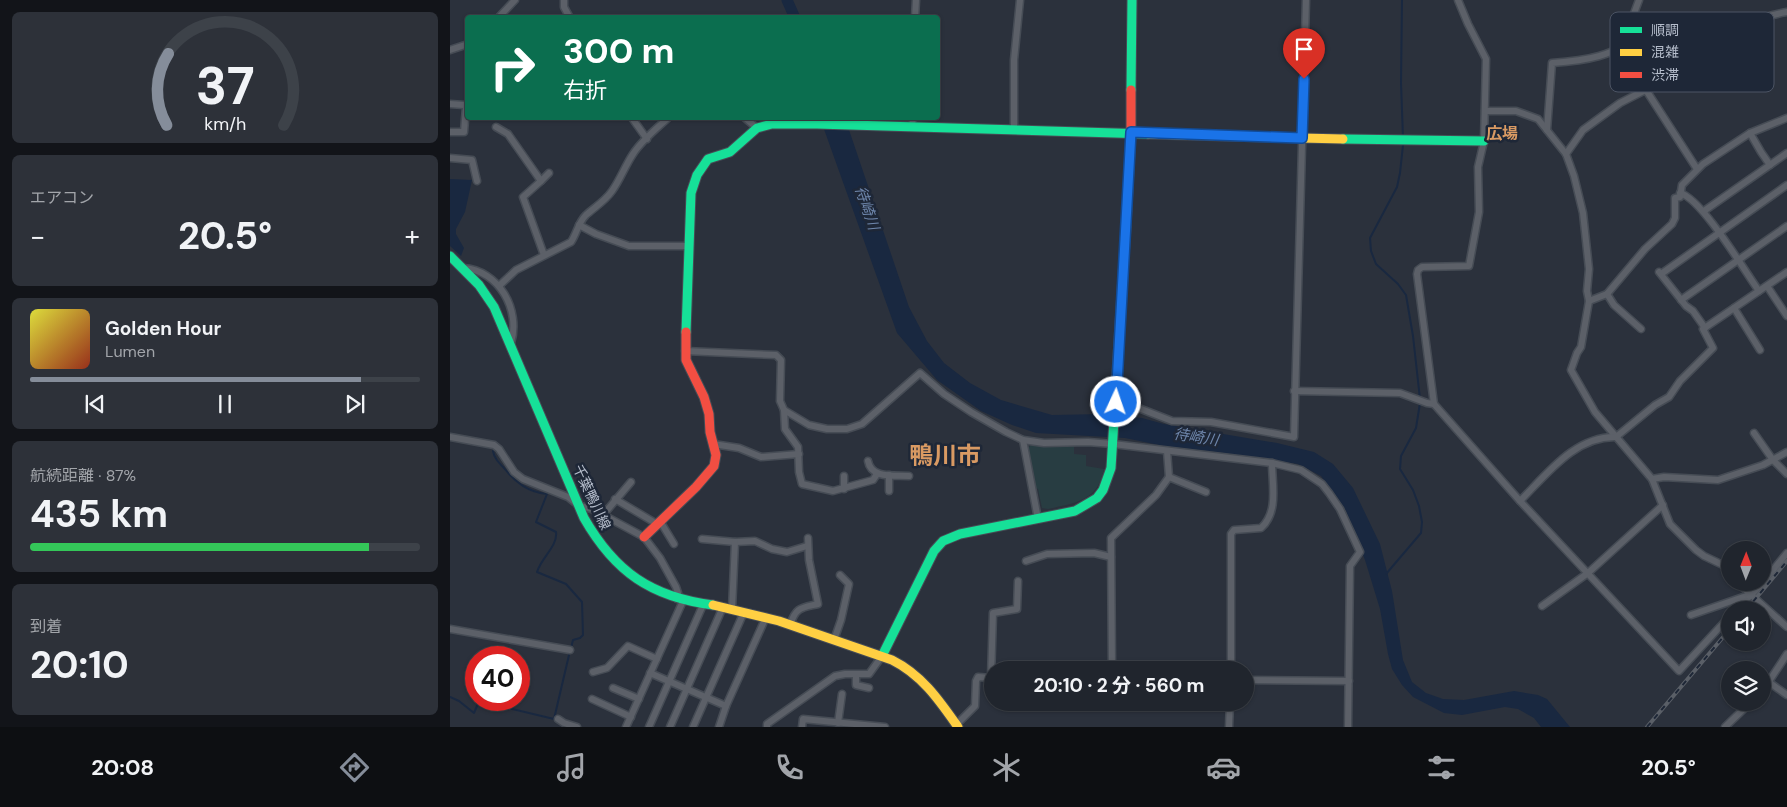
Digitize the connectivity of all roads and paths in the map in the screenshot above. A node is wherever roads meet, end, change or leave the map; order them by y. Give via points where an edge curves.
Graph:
1 (515, 0) edge
2 (564, 0) edge
3 (916, 0) edge
4 (1020, 0) edge
5 (1132, 0) edge
6 (1306, 0) edge
7 (1458, 0) edge
8 (1639, 0) edge
9 (1635, 12) edge
10 (1787, 12) edge
11 (501, 15) edge
12 (568, 15) edge
13 (915, 15) edge
14 (1774, 15) edge
15 (465, 45) edge
16 (450, 50) edge
17 (1610, 52) edge
18 (1642, 92) edge
19 (1647, 92) edge
20 (450, 104) edge
21 (465, 106) edge
22 (1485, 111) junction
23 (1787, 118) edge
24 (465, 120) edge
25 (633, 120) edge
26 (666, 120) edge
27 (747, 120) edge
28 (912, 122) edge
29 (496, 127) dead end
30 (757, 128) junction
31 (1014, 130) junction
32 (1547, 130) junction
33 (450, 132) edge
34 (1131, 132) junction
35 (1750, 133) junction
36 (1302, 138) junction
37 (647, 139) junction
38 (1484, 141) junction
39 (1787, 153) edge
40 (1566, 154) junction
41 (450, 158) edge
42 (1770, 165) junction
43 (1697, 169) junction
44 (549, 173) dead end
45 (478, 181) dead end
46 (540, 181) junction
47 (1787, 185) edge
48 (1680, 193) junction
49 (1704, 211) junction
50 (578, 225) junction
51 (1787, 226) edge
52 (1719, 234) junction
53 (689, 246) junction
54 (544, 255) junction
55 (450, 256) edge
56 (1738, 261) junction
57 (463, 268) junction
58 (1787, 272) edge
59 (500, 286) junction
60 (1767, 286) junction
61 (1759, 291) junction
62 (1607, 294) junction
63 (1589, 300) junction
64 (1681, 300) junction
65 (1734, 308) junction
66 (1787, 316) edge
67 (1705, 328) junction
68 (1641, 329) dead end
69 (511, 343) junction
70 (1760, 350) dead end
71 (685, 351) junction
72 (1294, 391) junction
73 (1116, 404) junction
74 (1430, 404) junction
75 (784, 410) junction
76 (1754, 433) dead end
77 (1616, 437) junction
78 (450, 438) edge
79 (1023, 440) junction
80 (713, 444) junction
81 (1113, 444) junction
82 (1167, 451) junction
83 (1787, 452) edge
84 (799, 454) junction
85 (1773, 460) junction
86 (868, 461) dead end
87 (1272, 463) junction
88 (877, 474) junction
89 (1787, 474) edge
90 (889, 475) junction
91 (844, 476) dead end
92 (909, 476) dead end
93 (1169, 476) junction
94 (1652, 479) junction
95 (631, 482) dead end
96 (844, 489) junction
97 (889, 491) dead end
98 (1206, 492) dead end
99 (615, 499) junction
100 (1520, 501) junction
101 (1663, 504) junction
102 (578, 505) junction
103 (603, 514) junction
104 (1038, 519) junction
105 (658, 523) junction
106 (644, 537) junction
107 (808, 538) dead end
108 (702, 539) dead end
109 (734, 542) junction
110 (674, 544) dead end
111 (807, 546) junction
112 (1787, 553) edge
113 (1111, 557) junction
114 (1026, 561) dead end
115 (1721, 564) edge
116 (1588, 573) junction
117 (840, 575) dead end
118 (1018, 581) dead end
119 (1747, 591) edge
120 (1750, 594) junction
121 (680, 600) junction
122 (1744, 601) edge
123 (703, 605) junction
124 (1542, 606) dead end
125 (728, 608) junction
126 (744, 612) junction
127 (1691, 615) dead end
128 (766, 618) junction
129 (790, 625) junction
130 (1721, 626) edge
131 (1787, 627) edge
132 (450, 629) edge
133 (834, 640) junction
134 (570, 650) dead end
135 (1787, 654) edge
136 (882, 656) junction
137 (657, 659) junction
138 (993, 661) edge
139 (1112, 661) edge
140 (1231, 661) edge
141 (593, 672) dead end
142 (650, 673) junction
143 (856, 674) junction
144 (984, 678) edge
145 (1254, 680) edge
146 (669, 681) junction
147 (1349, 681) junction
148 (1771, 681) edge
149 (1771, 684) edge
150 (614, 688) dead end
151 (869, 688) dead end
152 (687, 689) junction
153 (842, 694) dead end
154 (1787, 695) edge
155 (706, 698) junction
156 (592, 699) dead end
157 (639, 699) junction
158 (726, 706) junction
159 (1230, 711) edge
160 (1742, 711) edge
161 (631, 717) junction
162 (561, 723) edge
163 (840, 725) edge
164 (957, 726) edge
165 (1728, 726) edge
166 (577, 727) edge
167 (626, 727) edge
168 (649, 727) edge
169 (670, 727) edge
170 (693, 727) edge
171 (719, 727) edge
172 (766, 727) edge
173 (802, 727) edge
174 (884, 727) edge
175 (1229, 727) edge
176 (1348, 727) edge

1 - 11 street
2 - 12 street
3 - 13 street
4 - 31 street via 1014,60
5 - 34 street
6 - 36 street
7 - 22 street via 1486,58
8 - 9 street
10 - 14 street
15 - 16 street
17 - 32 street via 1592,58 1552,63
18 - 40 street via 1620,102 1590,124
19 - 43 street
20 - 21 street
22 - 32 street via 1516,111 1538,119
22 - 38 street
23 - 35 street
24 - 33 street via 464,132
25 - 37 street
26 - 37 street
27 - 30 street
28 - 30 street via 772,124
28 - 31 street
29 - 46 street via 508,134
30 - 53 street via 730,152 708,159 697,175 691,193
31 - 34 street
32 - 40 street
34 - 36 street
34 - 73 street
35 - 42 street
35 - 43 street
36 - 38 street
36 - 72 street
37 - 50 street via 632,155 612,191
38 - 74 street via 1478,167 1479,212 1469,266 1422,267 1417,274
39 - 42 street
40 - 63 street via 1583,213
41 - 45 street via 472,160
42 - 49 street
43 - 48 street via 1682,185
44 - 46 street
46 - 54 street via 523,197
47 - 52 street
48 - 49 street via 1686,194
48 - 62 street via 1680,197 1675,198 1672,224 1645,248
49 - 52 street
50 - 53 street via 629,246
50 - 54 street via 571,242
51 - 56 street
52 - 56 street
52 - 64 street via 1660,273
53 - 71 street
54 - 59 street via 516,270
55 - 57 street, 千葉鴨川線
56 - 61 street
56 - 64 street
57 - 59 street via 474,269
57 - 69 street, 千葉鴨川線 via 489,297
58 - 60 street
59 - 69 street via 512,318 514,331
60 - 61 street
60 - 66 street
61 - 65 street
62 - 63 street
62 - 68 street via 1614,305
63 - 77 street via 1581,347 1571,370 1595,412
64 - 67 street
65 - 67 street
65 - 70 street
67 - 77 street via 1713,348 1668,397
69 - 102 street, 千葉鴨川線
71 - 75 street via 776,355 781,360 780,401
71 - 80 street via 686,360 704,397
72 - 73 street via 1294,437 1211,422 1172,421 1136,407
72 - 74 street via 1400,393
73 - 81 street
74 - 100 street
75 - 79 street via 820,428 854,427 870,418 920,373 971,412
75 - 84 street via 785,428 797,444
76 - 85 street
77 - 94 street
77 - 100 street via 1599,439 1569,453
78 - 102 street via 494,445 514,472 531,483 568,497
79 - 81 street
79 - 104 street
80 - 84 street via 739,448 761,457
80 - 105 street via 714,466 696,488
81 - 82 street
81 - 104 street via 1108,479 1097,498 1075,511
82 - 87 street
82 - 93 street
83 - 85 street
84 - 96 street via 802,484 833,491
85 - 89 street
85 - 94 street via 1718,480
86 - 88 street via 869,467
87 - 140 street via 1273,507 1270,517 1261,528 1238,529 1231,534
87 - 147 street via 1301,470 1322,484 1340,509 1360,552 1350,566
88 - 90 street
88 - 96 street via 873,480
90 - 92 street
90 - 97 street
91 - 96 street
93 - 98 street
93 - 113 street via 1156,495 1113,535
94 - 101 street
95 - 99 street
99 - 103 street
99 - 105 street
100 - 116 street
101 - 115 street via 1676,531 1704,556
101 - 116 street
102 - 103 street
102 - 121 street, 千葉鴨川線 via 591,532 614,561 642,582
103 - 106 street
104 - 136 street via 956,534 939,544
105 - 106 street
105 - 110 street
106 - 121 street via 660,558
107 - 111 street
108 - 109 street
109 - 111 street via 755,541 787,552
109 - 125 street
111 - 129 street via 818,604 798,609
112 - 120 street
113 - 114 street via 1094,553 1047,554
113 - 139 street
116 - 124 street
116 - 130 street via 1679,671
117 - 133 street via 849,584
118 - 138 street via 1017,609 994,613
119 - 120 street
120 - 122 street
120 - 127 street
120 - 131 street
121 - 123 street, 千葉鴨川線
121 - 137 street
123 - 125 street, 千葉鴨川線
123 - 146 street
125 - 126 street, 千葉鴨川線
125 - 152 street
126 - 128 street, 千葉鴨川線
126 - 155 street
128 - 129 street, 千葉鴨川線
128 - 158 street
129 - 133 street, 千葉鴨川線
132 - 134 street
133 - 136 street, 千葉鴨川線
135 - 148 street
136 - 143 street via 868,674
136 - 164 street, 千葉鴨川線 via 920,678
137 - 141 street via 628,646 607,668
137 - 142 street
142 - 146 street
142 - 157 street
143 - 151 street via 856,686
143 - 172 street via 835,676
144 - 164 street via 976,681 975,706
145 - 147 street
146 - 152 street
146 - 168 street
147 - 176 street
149 - 154 street
150 - 157 street
152 - 155 street
152 - 169 street
153 - 163 street
155 - 158 street
155 - 170 street
156 - 161 street
157 - 161 street
158 - 171 street
159 - 175 street
160 - 165 street
161 - 167 street
162 - 166 street
163 - 173 street via 803,719
163 - 174 street

